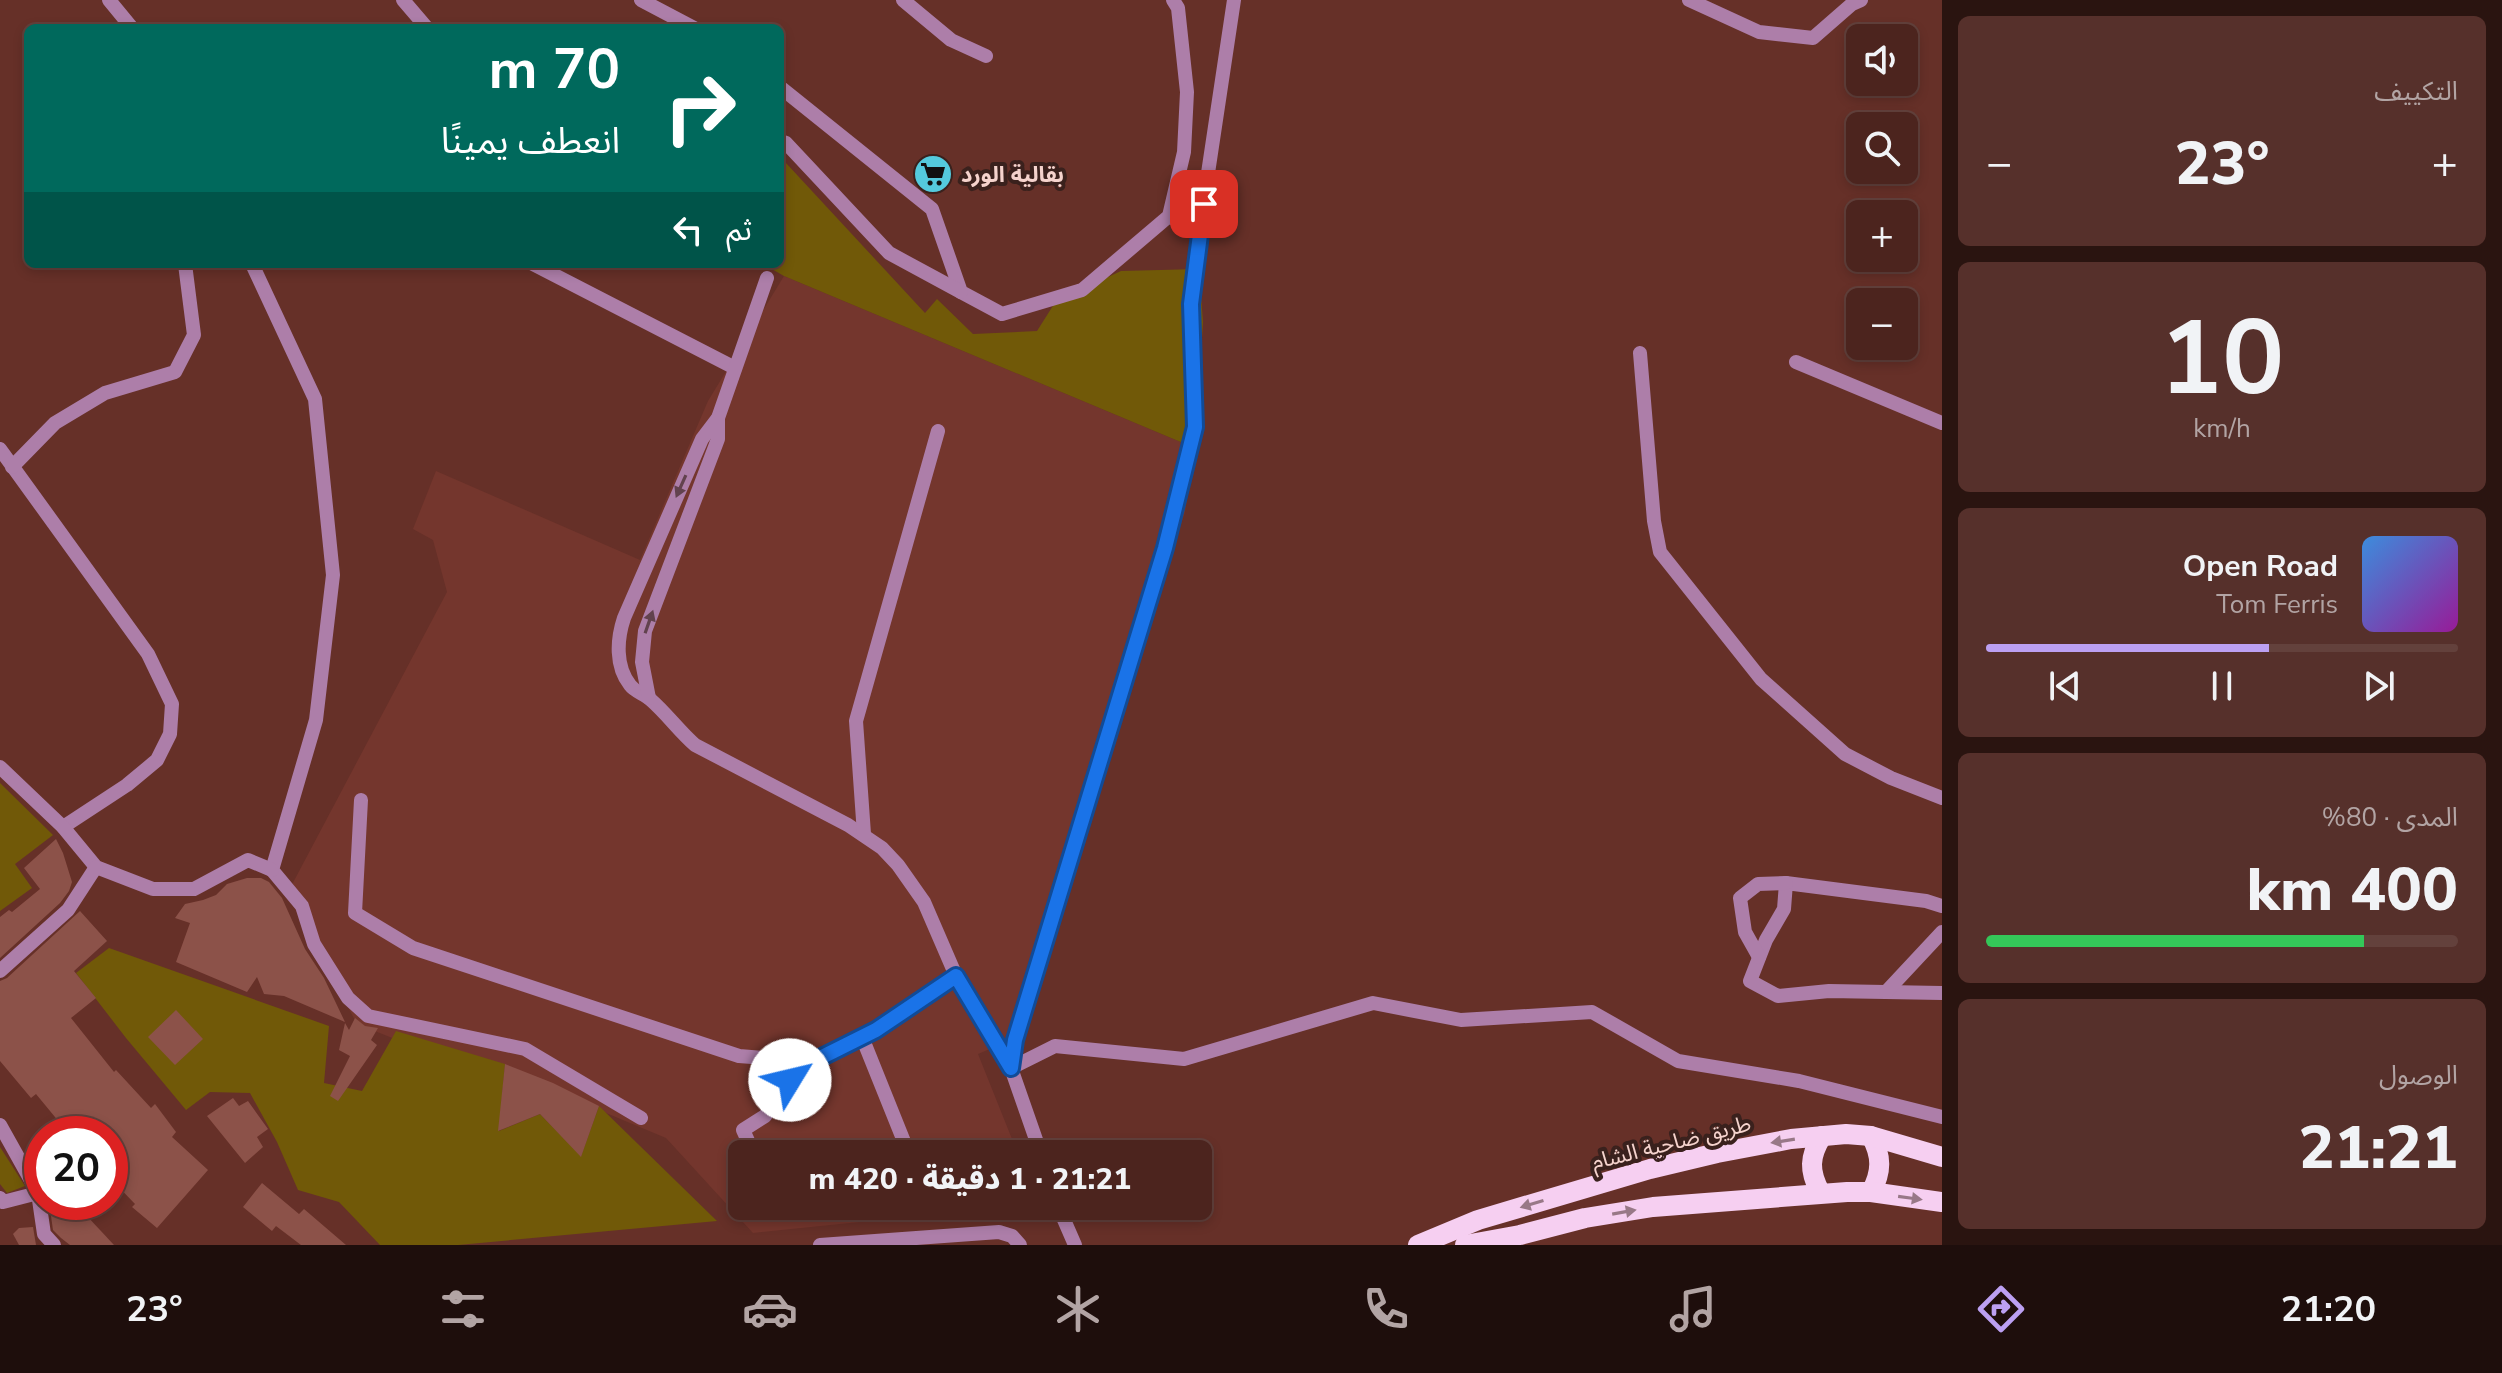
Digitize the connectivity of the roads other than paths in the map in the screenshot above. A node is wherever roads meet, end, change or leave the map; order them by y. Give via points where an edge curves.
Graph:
1 (109, 0) edge
2 (403, 0) edge
3 (641, 0) edge
4 (903, 0) edge
5 (1173, 0) edge
6 (1234, 0) edge
7 (1689, 0) edge
8 (1861, 0) edge
9 (129, 24) edge
10 (424, 24) edge
11 (686, 24) edge
12 (986, 56) dead end
13 (784, 90) edge
14 (784, 142) edge
15 (1169, 216) junction
16 (1199, 233) junction
17 (186, 268) edge
18 (254, 268) edge
19 (541, 268) edge
20 (767, 278) dead end
21 (961, 292) junction
22 (1640, 353) dead end
23 (1796, 362) dead end
24 (735, 368) junction
25 (718, 418) junction
26 (1942, 423) edge
27 (938, 431) dead end
28 (0, 449) edge
29 (12, 467) junction
30 (641, 577) junction
31 (662, 585) junction
32 (649, 698) junction
33 (0, 767) edge
34 (1942, 798) edge
35 (361, 800) dead end
36 (63, 827) junction
37 (864, 834) junction
38 (96, 867) junction
39 (272, 870) junction
40 (1786, 883) junction
41 (1942, 906) edge
42 (1942, 932) edge
43 (1759, 957) junction
44 (0, 971) edge
45 (956, 976) junction
46 (1886, 992) junction
47 (1942, 993) edge
48 (862, 1037) junction
49 (802, 1061) junction
50 (1011, 1068) junction
51 (1942, 1117) edge
52 (641, 1118) dead end
53 (0, 1125) edge
54 (1822, 1136) junction
55 (1871, 1136) junction
56 (748, 1140) edge
57 (903, 1140) edge
58 (1036, 1140) edge
59 (1936, 1150) edge
60 (24, 1168) edge
61 (1820, 1192) junction
62 (1871, 1192) junction
63 (24, 1197) edge
64 (1942, 1202) edge
65 (1, 1204) edge
66 (42, 1220) edge
67 (1064, 1220) edge
68 (1481, 1244) edge
69 (54, 1245) edge
70 (820, 1245) edge
71 (1020, 1245) edge
72 (1075, 1245) edge
73 (1418, 1245) edge
74 (1465, 1245) edge

1 - 9 street
2 - 10 street
3 - 11 street
4 - 12 street via 951,40
5 - 15 street via 1187,92 1184,152
6 - 16 street
7 - 8 street via 1759,32 1813,38
13 - 21 street via 932,209
14 - 21 street via 889,253
15 - 16 street
15 - 21 street via 1082,290 1002,314
16 - 50 street via 1191,304 1195,427 1165,548 1015,1040
17 - 29 street via 194,335 175,372 105,393 55,423
18 - 39 street via 315,399 333,575 316,720
19 - 24 street
20 - 24 street
22 - 34 street via 1660,552 1761,679 1845,754
23 - 26 street
24 - 25 street
25 -> 30 street via 702,439
25 - 31 street via 718,439
27 - 37 street via 856,721
28 - 29 street
29 - 36 street via 148,654 172,704 170,734 157,760
30 - 31 street
30 - 32 street via 618,646 631,688
32 -> 31 street via 643,641
32 - 37 street via 710,755
33 - 36 street
35 - 49 street via 355,913 413,948 739,1056
36 - 38 street
37 - 45 street via 912,883
38 - 39 street via 153,889 194,889 248,860
38 - 44 street via 68,910
39 - 52 street via 302,906 314,944 348,998 368,1016 525,1049
40 - 41 street
40 - 43 street via 1784,909
40 - 43 street via 1758,884 1740,898 1745,932
42 - 46 street
43 - 46 street via 1750,981 1778,996
45 - 48 street
45 - 50 street
46 - 47 street
48 - 49 street via 812,1062
48 - 57 street
49 - 56 street via 765,1116 743,1130
50 - 51 street via 1055,1046 1184,1059 1373,1003 1461,1020 1592,1012 1678,1061 1799,1081
50 - 58 street
53 - 60 street
54 - 55 main road, طريق ضاحية الشام
54 - 61 main road via 1810,1166
54 -> 73 main road, طريق ضاحية الشام via 1650,1169 1478,1220
55 - 59 main road, طريق ضاحية الشام
55 - 62 main road via 1881,1164
61 - 62 main road
68 -> 61 main road via 1653,1207
62 -> 64 main road
63 - 65 street
66 - 69 street via 44,1234
67 - 72 street
68 - 74 main road
70 - 71 street via 999,1232

